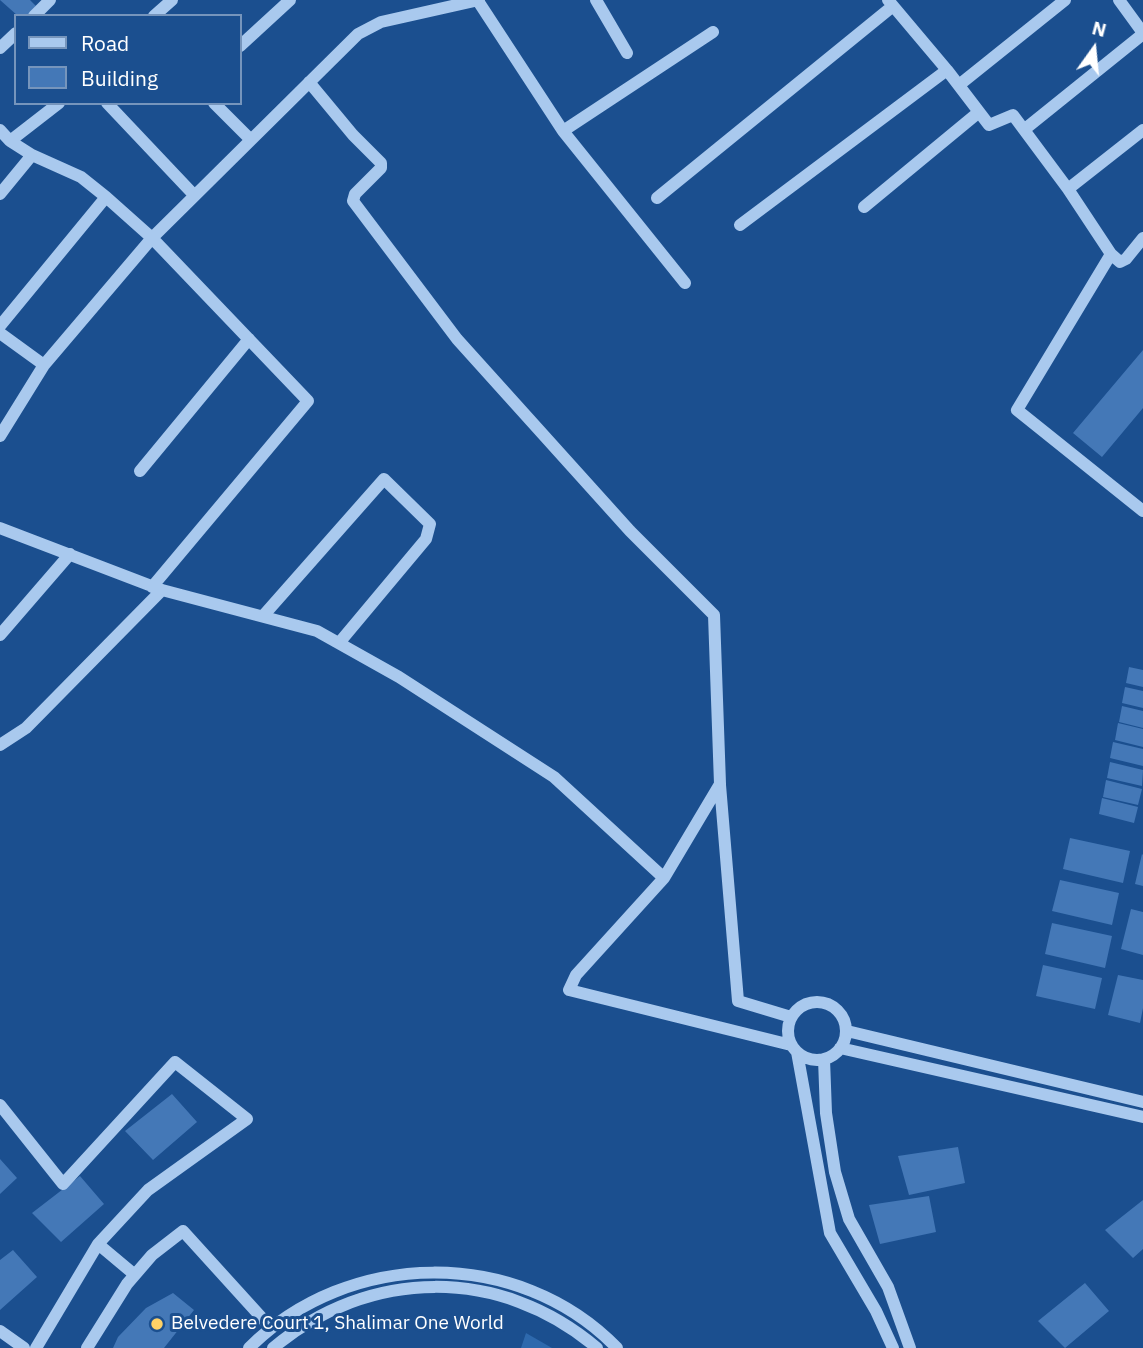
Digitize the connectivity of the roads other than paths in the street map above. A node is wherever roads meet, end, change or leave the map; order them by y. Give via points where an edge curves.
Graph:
1 (50, 0) edge
2 (172, 0) edge
3 (290, 0) edge
4 (478, 0) edge
5 (596, 0) edge
6 (1065, 0) edge
7 (1119, 0) edge
8 (891, 3) edge
9 (36, 14) edge
10 (156, 14) edge
11 (713, 32) dead end
12 (1143, 34) edge
13 (14, 35) edge
14 (242, 44) edge
15 (0, 48) edge
16 (627, 53) dead end
17 (947, 70) junction
18 (309, 82) junction
19 (959, 85) junction
20 (56, 105) edge
21 (109, 105) edge
22 (216, 105) edge
23 (979, 113) junction
24 (1025, 129) junction
25 (0, 130) edge
26 (1143, 130) edge
27 (563, 131) junction
28 (250, 139) junction
29 (10, 141) junction
30 (32, 155) junction
31 (1068, 190) junction
32 (0, 194) edge
33 (194, 195) junction
34 (106, 197) junction
35 (657, 198) dead end
36 (864, 207) dead end
37 (740, 225) dead end
38 (152, 238) junction
39 (1143, 238) edge
40 (1111, 254) junction
41 (685, 283) dead end
42 (0, 326) edge
43 (0, 333) edge
44 (249, 339) junction
45 (44, 365) junction
46 (1, 433) edge
47 (140, 471) dead end
48 (1143, 511) edge
49 (0, 528) edge
50 (70, 554) junction
51 (157, 589) junction
52 (263, 617) junction
53 (0, 635) edge
54 (339, 643) junction
55 (0, 745) edge
56 (720, 784) junction
57 (664, 878) junction
58 (791, 1017) junction
59 (847, 1031) junction
60 (794, 1048) junction
61 (840, 1048) junction
62 (824, 1059) junction
63 (1143, 1102) edge
64 (0, 1105) edge
65 (1143, 1117) edge
66 (98, 1244) junction
67 (135, 1275) junction
68 (271, 1328) junction
69 (0, 1331) edge
70 (24, 1348) edge
71 (36, 1348) edge
72 (87, 1348) edge
73 (249, 1348) edge
74 (273, 1348) edge
75 (597, 1348) edge
76 (617, 1348) edge
77 (893, 1348) edge
78 (910, 1348) edge

1 - 9 street
2 - 10 street
3 - 14 street
4 - 18 street via 381,22 358,34
4 - 27 street
5 - 16 street
6 - 19 street
7 - 12 street
8 - 17 street
8 - 35 street
11 - 27 street
12 - 24 street
13 - 15 street
17 - 19 street
17 - 37 street
18 - 28 street
18 - 56 street via 381,163 353,201 394,257 457,339 630,531 714,615
19 - 23 street
20 - 29 street
21 - 33 street
22 - 28 street
23 - 24 street via 989,125 1013,115
23 - 36 street
24 - 31 street
25 - 29 street
26 - 31 street
27 - 41 street
28 - 33 street
29 - 30 street
30 - 32 street
30 - 34 street via 81,177
31 - 40 street
33 - 38 street
34 - 38 street
34 - 42 street
38 - 44 street
38 - 45 street
39 - 40 street via 1126,259 1120,262
40 - 48 street via 1017,410
43 - 45 street
44 - 47 street
44 - 51 street via 308,401
45 - 46 street
49 - 50 street
50 - 51 street
50 - 53 street
51 - 52 street
51 - 55 street via 26,728
52 - 54 street via 317,631
52 - 54 street via 384,479 430,524 426,539
54 - 57 street via 554,777
56 - 57 street
56 - 58 street via 738,1001
57 - 60 street via 576,975 569,990
58 - 59 street via 805,1004 823,1003 839,1013
58 - 60 street via 788,1026
59 - 61 street
59 - 63 street
60 - 62 street via 805,1057
60 - 77 street via 830,1233
61 - 62 street
61 - 65 street
62 - 78 street via 835,1172 849,1219 888,1287
64 - 66 street via 63,1184 175,1062 247,1119 148,1190
66 - 67 street
66 - 71 street
67 - 68 street via 183,1231
67 - 72 street
68 - 73 street
68 - 76 street via 321,1297 358,1282 415,1272 455,1272 493,1278 548,1298 582,1318
69 - 70 street
74 - 75 street via 305,1324 349,1302 388,1291 437,1286 517,1300 561,1321

